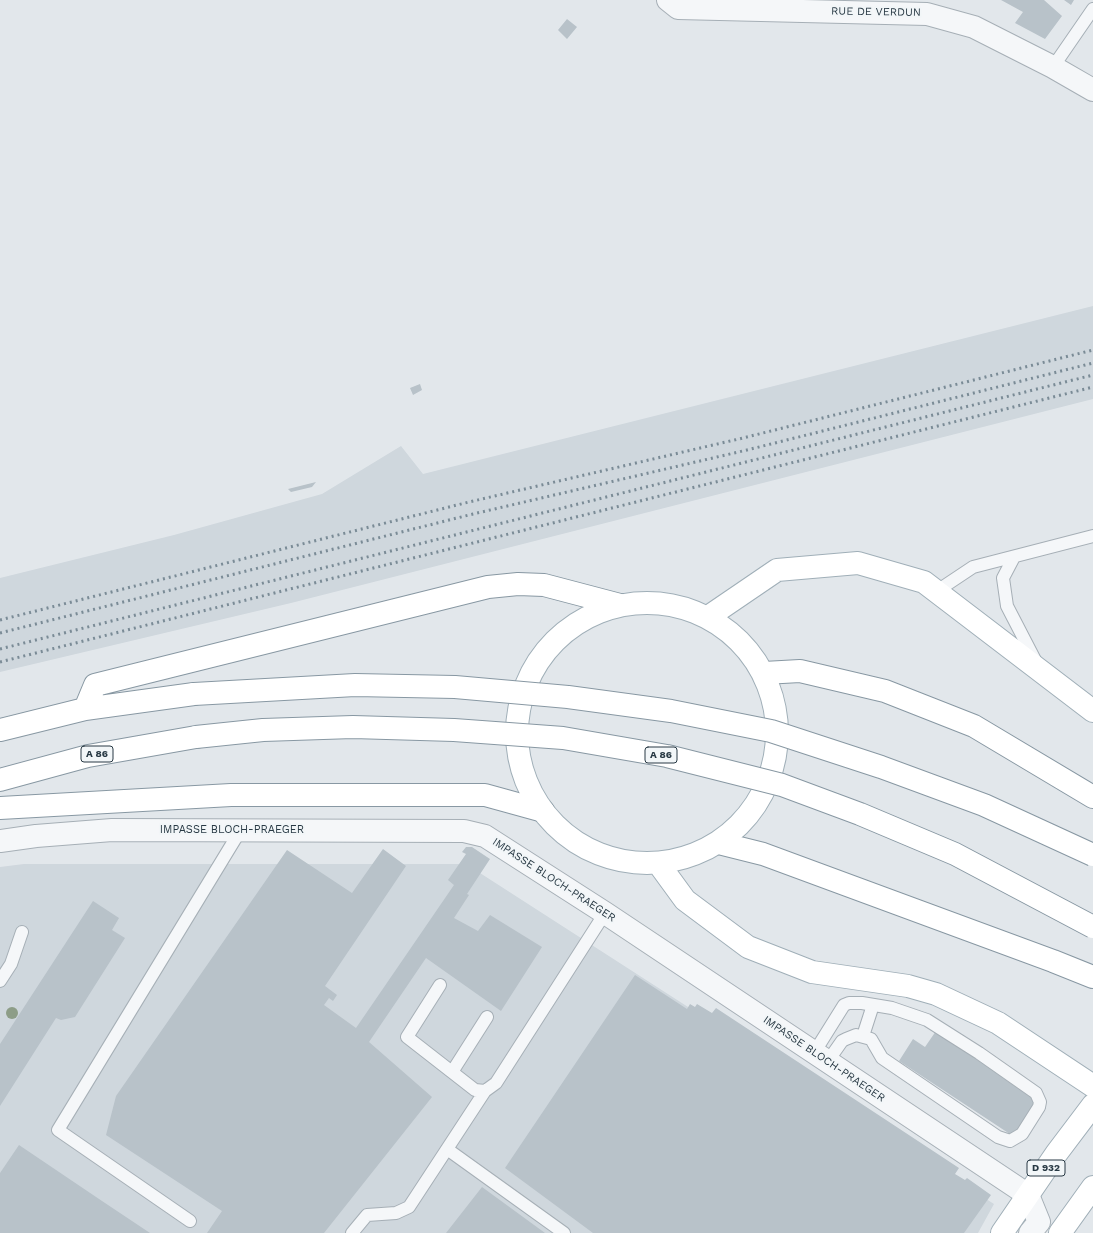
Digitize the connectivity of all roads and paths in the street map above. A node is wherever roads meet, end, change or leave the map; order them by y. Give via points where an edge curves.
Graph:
1 (668, 0) edge
2 (930, 7) edge
3 (1093, 9) edge
4 (1053, 67) junction
5 (1093, 90) edge
6 (1092, 537) edge
7 (1014, 557) junction
8 (936, 591) junction
9 (620, 605) junction
10 (708, 617) junction
11 (1041, 671) junction
12 (764, 673) junction
13 (85, 709) junction
14 (1093, 711) edge
15 (0, 730) edge
16 (0, 780) edge
17 (1093, 797) edge
18 (0, 808) edge
19 (542, 811) junction
20 (240, 831) junction
21 (0, 841) edge
22 (719, 843) junction
23 (1093, 855) edge
24 (658, 863) junction
25 (605, 913) junction
26 (1093, 927) edge
27 (22, 932) dead end
28 (1093, 977) edge
29 (0, 981) edge
30 (440, 985) dead end
31 (873, 1005) junction
32 (487, 1017) dead end
33 (863, 1036) junction
34 (821, 1057) junction
35 (452, 1072) junction
36 (1093, 1086) edge
37 (485, 1091) junction
38 (1093, 1105) edge
39 (447, 1149) junction
40 (1093, 1188) edge
41 (1028, 1195) junction
42 (190, 1221) dead end
43 (352, 1233) edge
44 (564, 1233) edge
45 (1002, 1233) edge
46 (1030, 1233) edge
47 (1060, 1233) edge

1 - 2 street, RUE DE VERDUN via 678,8
2 - 4 street, RUE DE VERDUN
3 - 4 lane
4 - 5 street, RUE DE VERDUN
6 - 7 lane
7 - 8 lane via 973,568
7 - 11 lane via 1003,578 1007,606
8 - 10 main road via 924,582 858,563 777,570
8 - 11 main road
9 - 10 main road via 650,603 680,607
9 - 13 main road via 544,585 488,587 95,685
9 - 19 main road via 585,618 555,640 533,670 519,705 517,742 524,778
10 - 12 main road via 730,632 749,651
11 - 14 main road
12 - 17 main road via 800,671 884,690 974,726
12 - 22 main road via 776,709 778,748 768,785 748,817
13 - 15 main road
13 - 23 main road, bridge via 194,694 355,684 454,687 568,697 671,711 771,731 881,767 984,805
16 - 26 main road, A 86, bridge via 88,756 196,736 263,730 352,727 454,730 563,738 667,756 782,786 860,814 955,854
18 - 19 main road via 231,795 485,795
19 - 24 main road via 574,842 614,860
20 - 21 street, IMPASSE BLOCH-PRAEGER via 112,830
20 - 25 street, IMPASSE BLOCH-PRAEGER via 464,831 485,836
20 - 42 lane via 58,1130
22 - 24 main road via 690,857
22 - 28 main road via 763,854
24 - 36 main road via 685,900 748,947 812,972 908,986 936,994 998,1023
25 - 34 street, IMPASSE BLOCH-PRAEGER
25 - 37 lane via 496,1083
27 - 29 lane via 11,964
30 - 35 lane via 407,1037
31 - 33 lane
31 - 33 lane via 892,1008 927,1020 1036,1092 1040,1107 1017,1138 1010,1141 998,1137 882,1058 871,1039
31 - 34 lane via 844,1005
32 - 35 lane
33 - 34 lane via 856,1035 842,1041
34 - 41 street, IMPASSE BLOCH-PRAEGER
35 - 37 lane via 476,1090
37 - 39 lane
38 - 41 main road, D 932
39 - 43 lane via 409,1207 396,1213 367,1215
39 - 44 lane
40 - 47 main road
41 - 45 main road, D 932
41 - 46 street via 1039,1222

